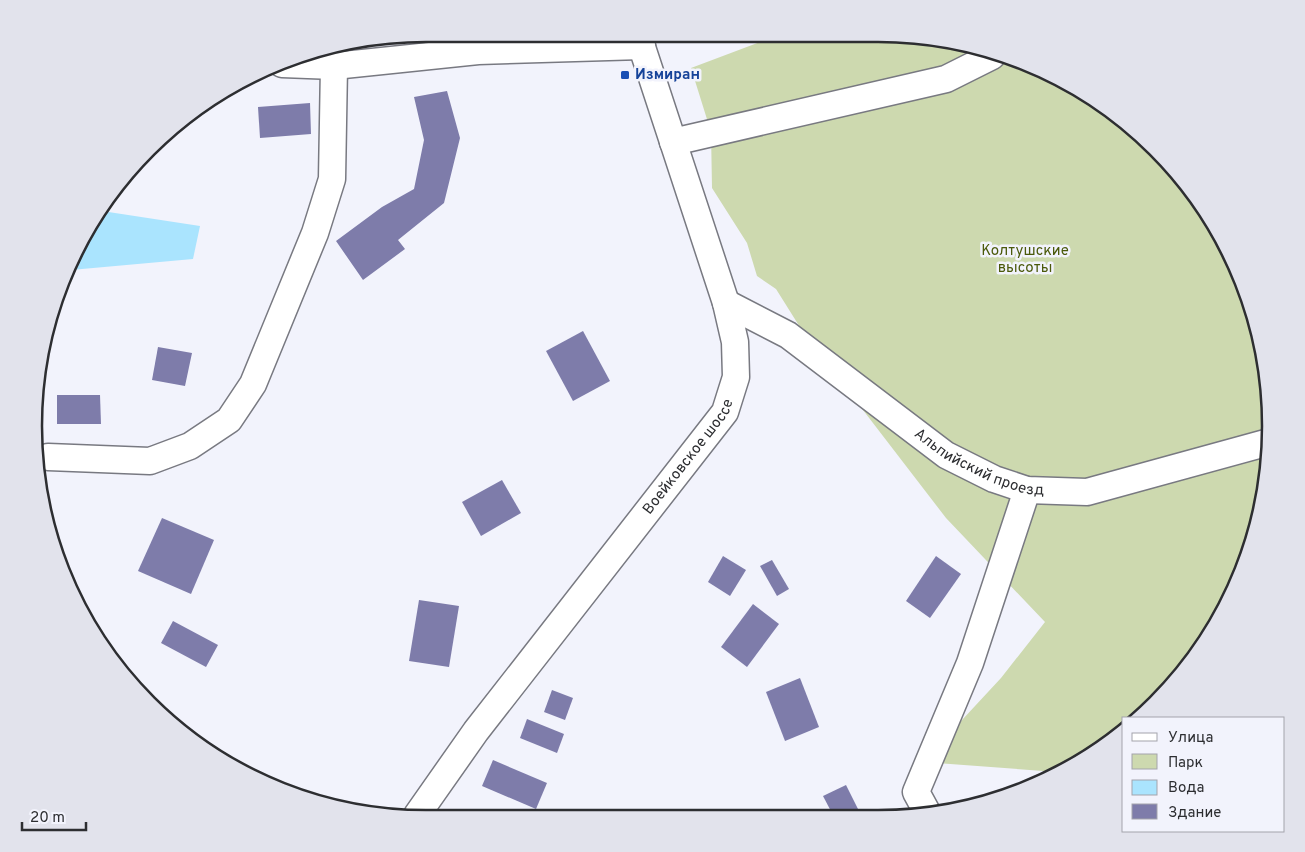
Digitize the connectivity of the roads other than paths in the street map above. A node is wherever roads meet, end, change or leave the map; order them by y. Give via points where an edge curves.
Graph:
1 (624, 42) edge
2 (640, 42) edge
3 (987, 59) edge
4 (299, 65) edge
5 (334, 66) junction
6 (673, 142) junction
7 (726, 303) junction
8 (1262, 444) edge
9 (48, 457) dead end
10 (1027, 490) junction
11 (924, 807) edge
12 (420, 810) edge

1 - 5 street via 478,51
2 - 6 street, Воейковское шоссе
3 - 6 street via 946,79
4 - 5 street
5 - 9 street via 332,179 315,233 252,384 229,420 190,446 150,460
6 - 7 street, Воейковское шоссе
7 - 10 street, Альпийский проезд via 788,335 946,455 994,480
7 - 12 street, Воейковское шоссе via 735,342 736,377 725,412 476,731
8 - 10 street, Альпийский проезд via 1087,492
10 - 11 street via 970,663 916,792

